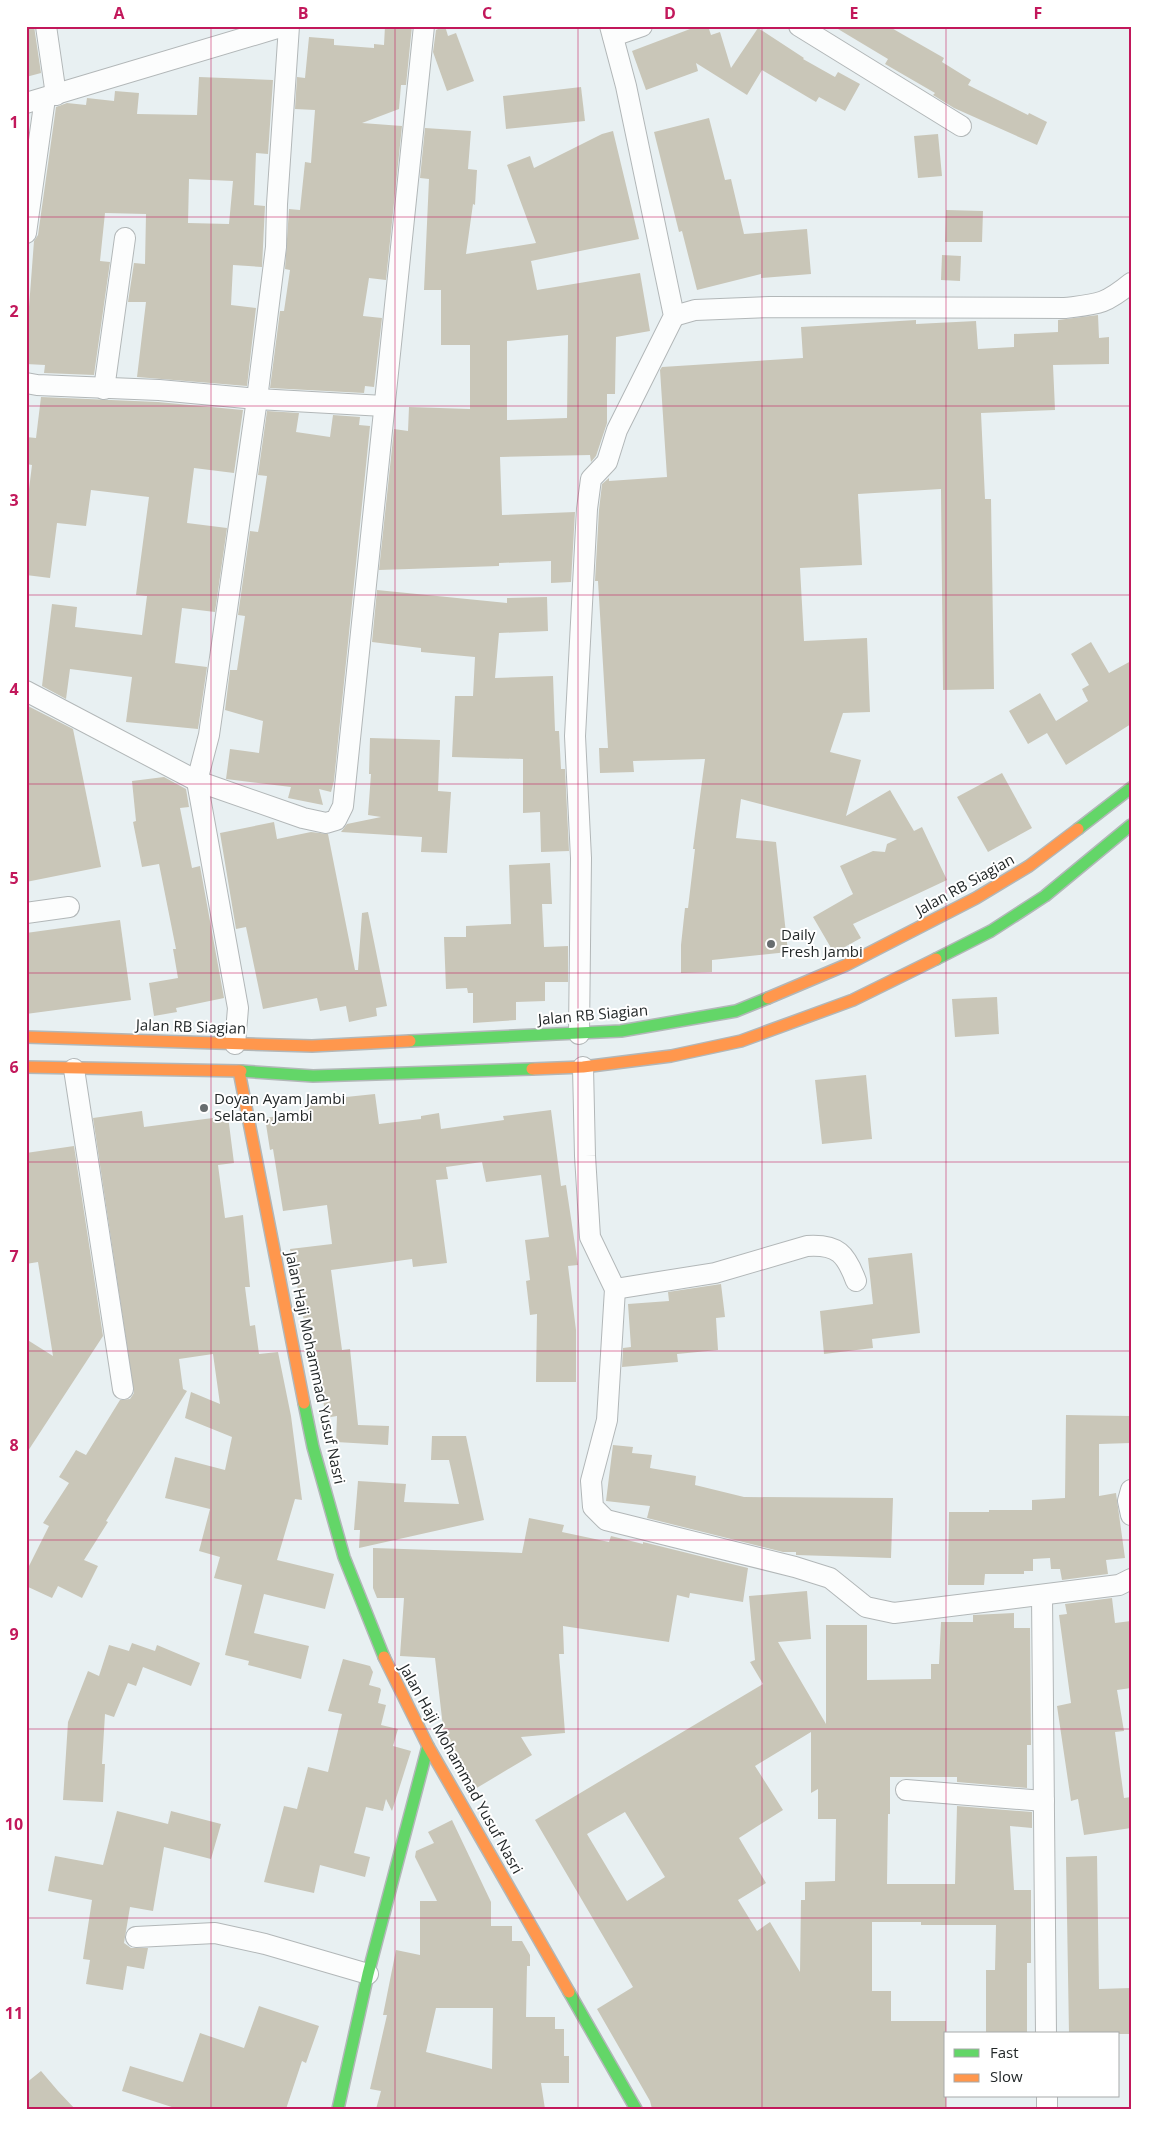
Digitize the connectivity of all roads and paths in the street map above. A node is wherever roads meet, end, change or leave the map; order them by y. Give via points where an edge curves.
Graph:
1 (46, 26) edge
2 (284, 26) edge
3 (289, 26) edge
4 (424, 26) edge
5 (642, 26) edge
6 (799, 26) edge
7 (612, 31) edge
8 (42, 98) edge
9 (961, 126) dead end
10 (26, 233) edge
11 (125, 238) dead end
12 (1131, 283) edge
13 (674, 316) junction
14 (26, 383) edge
15 (104, 389) junction
16 (257, 399) junction
17 (384, 406) junction
18 (26, 691) edge
19 (197, 781) junction
20 (1131, 788) edge
21 (1131, 825) edge
22 (69, 907) dead end
23 (26, 913) edge
24 (579, 1034) junction
25 (26, 1037) edge
26 (235, 1044) junction
27 (583, 1067) junction
28 (26, 1068) edge
29 (74, 1069) junction
30 (239, 1071) junction
31 (856, 1281) dead end
32 (616, 1289) junction
33 (123, 1389) dead end
34 (1131, 1490) edge
35 (1131, 1515) edge
36 (1131, 1579) edge
37 (1042, 1595) junction
38 (428, 1746) junction
39 (906, 1790) dead end
40 (1044, 1801) junction
41 (136, 1937) dead end
42 (368, 1974) junction
43 (1046, 2032) edge
44 (338, 2109) edge
45 (636, 2109) edge

1 - 8 street
2 - 8 street
3 - 16 street via 276,247
4 - 17 street
5 - 7 street
6 - 9 street
7 - 13 street
8 - 10 street
11 - 15 street
12 - 13 street via 1111,299 1065,308 770,307 695,310
13 - 24 street via 617,430 607,462 591,479 586,509 575,736 581,858
14 - 15 street
15 - 16 street via 159,390
16 - 17 street
16 - 19 street via 209,735
17 - 19 street via 344,796 336,820 326,823 303,818
18 - 19 street
19 - 26 street via 238,1008
20 - 24 main road, Jalan RB Siagian via 1029,866 976,898 846,965 736,1011 621,1031
21 - 27 main road via 1044,896 991,931 853,1000 741,1041 671,1056
22 - 23 street
24 - 26 main road, Jalan RB Siagian via 312,1046
25 - 26 main road, Jalan RB Siagian
27 - 30 main road via 313,1076
27 - 32 street via 590,1237
28 - 29 main road
29 - 30 main road
29 - 33 street
30 - 38 main road, Jalan Haji Mohammad Yusuf Nasri via 316,1456 344,1557 390,1673
31 - 32 street via 848,1259 834,1248 819,1245 715,1273
32 - 37 street via 607,1420 591,1480 593,1507 606,1520 830,1578 866,1607 894,1613
34 - 35 street via 1128,1501
36 - 37 street via 1119,1585
37 - 40 street
38 - 42 main road
38 - 45 main road, Jalan Haji Mohammad Yusuf Nasri
39 - 40 street
40 - 43 street
41 - 42 street via 215,1934 264,1944
42 - 44 main road

